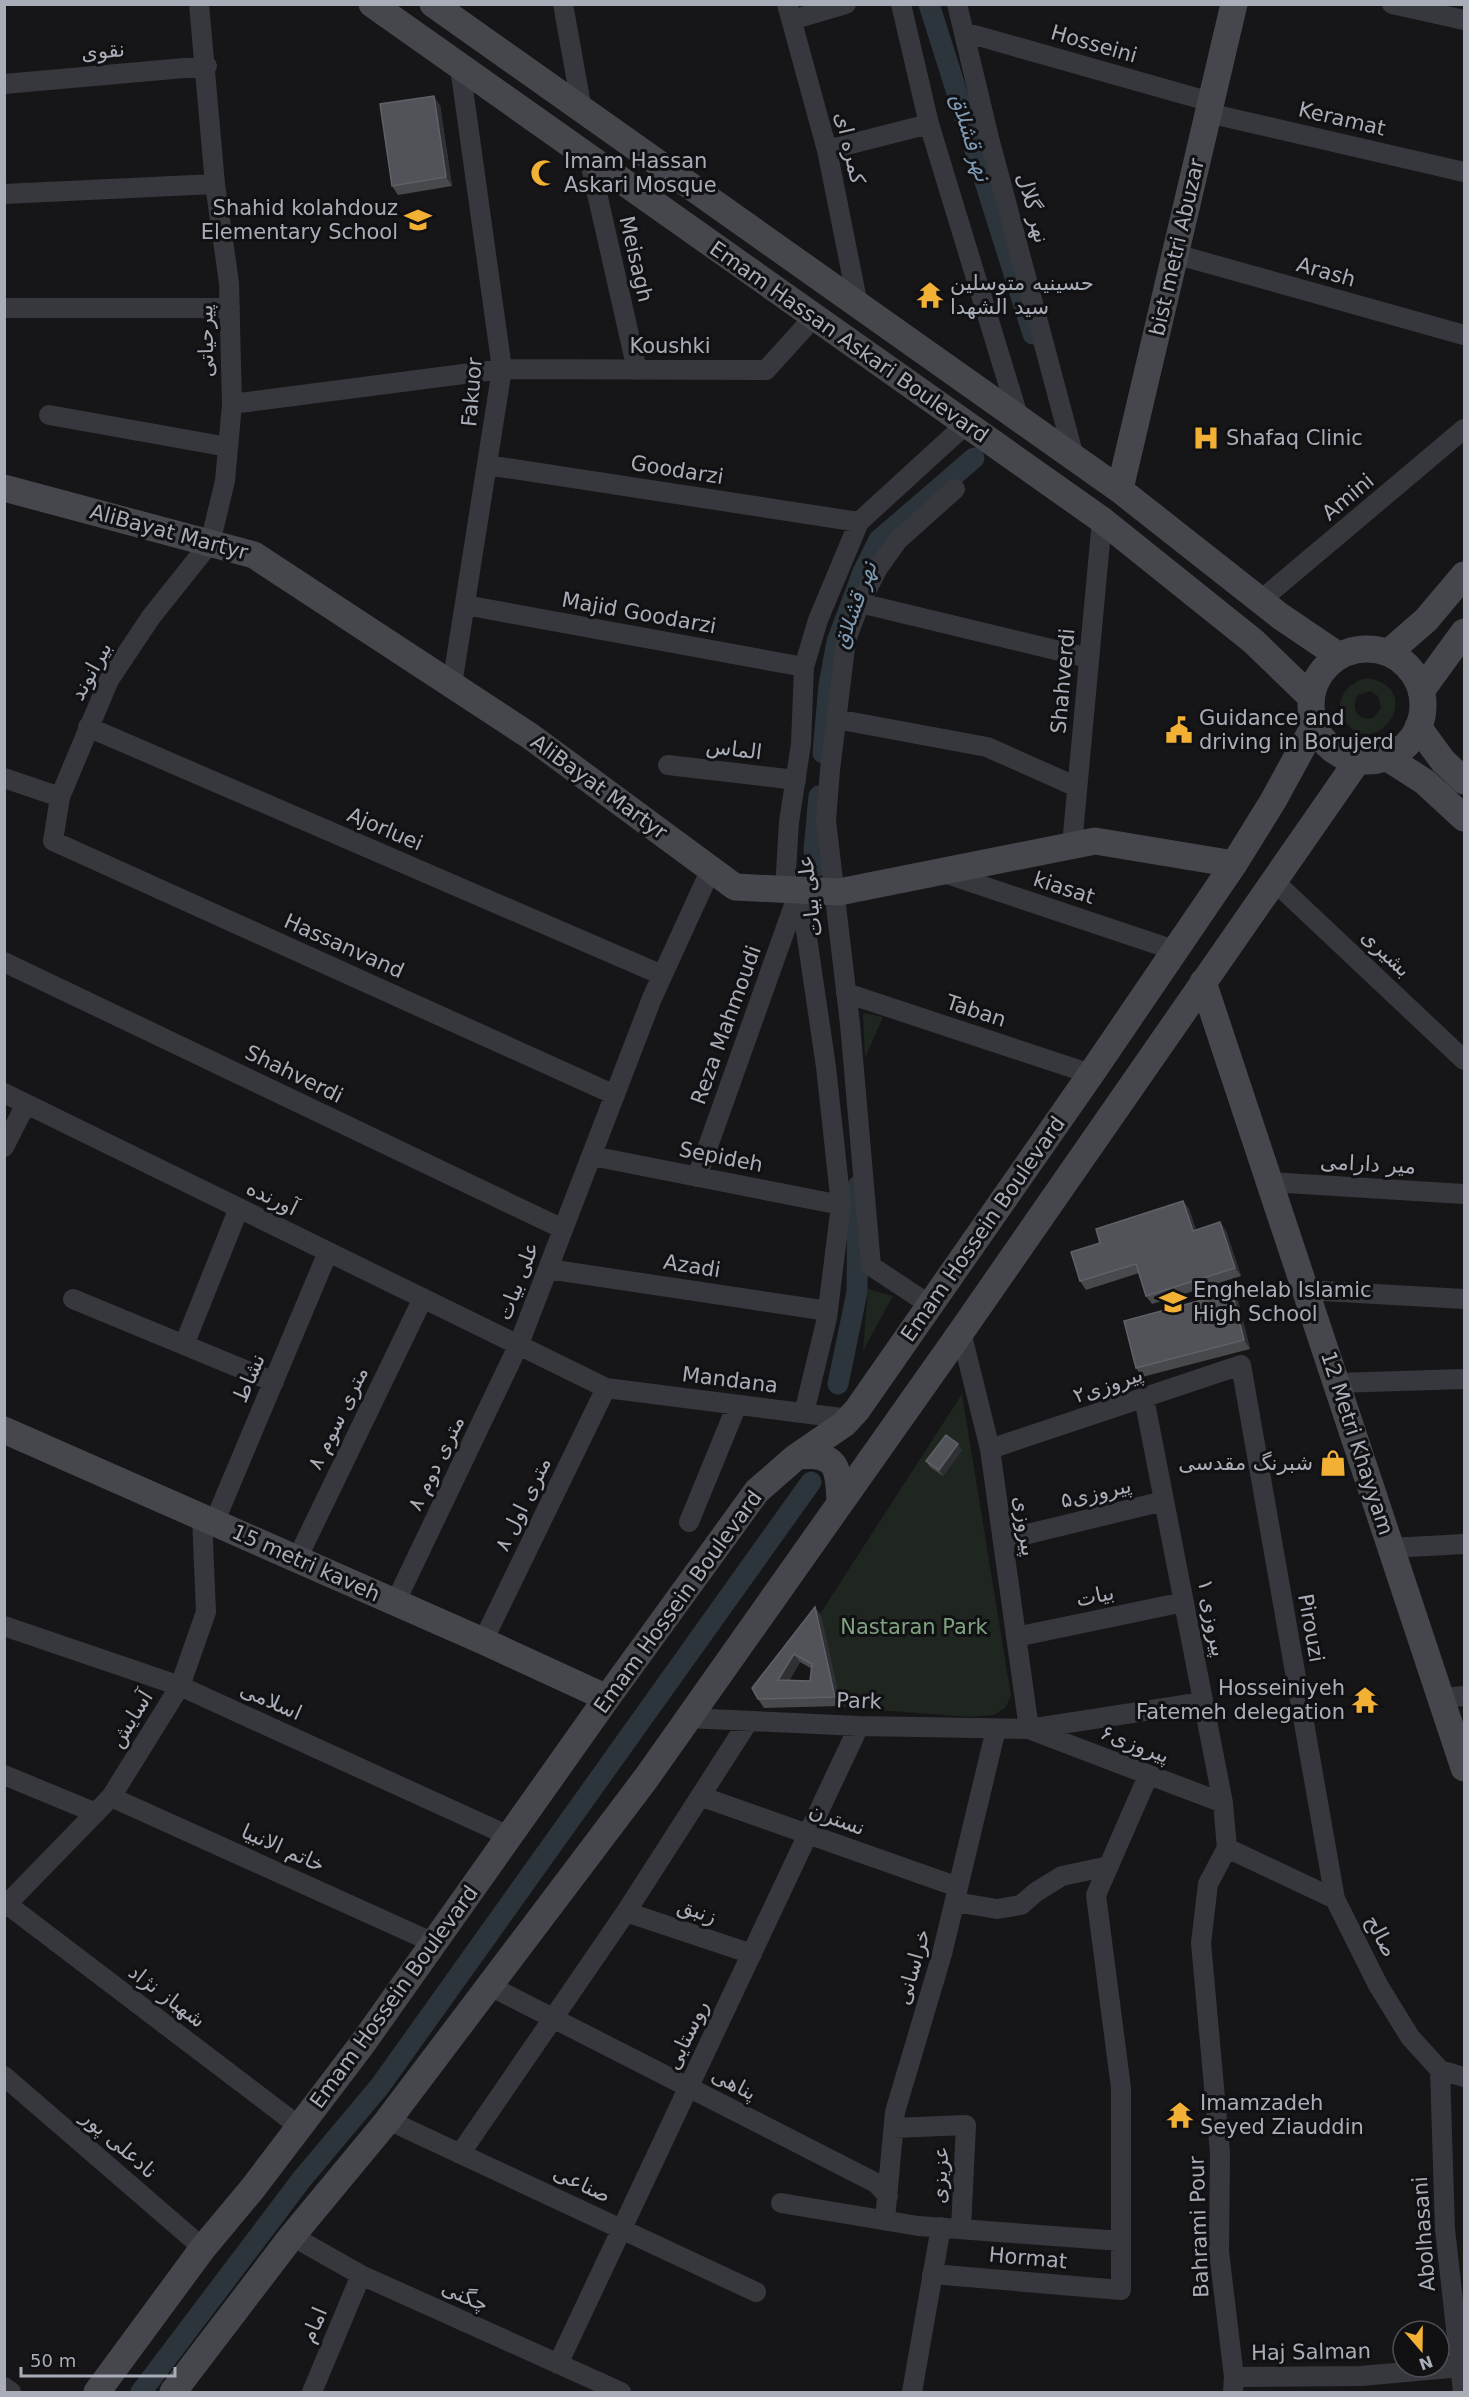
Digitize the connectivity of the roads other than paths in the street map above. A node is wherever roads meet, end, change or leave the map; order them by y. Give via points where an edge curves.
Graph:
1 (199, 4) edge
2 (372, 4) edge
3 (564, 4) edge
4 (846, 4) edge
5 (901, 4) edge
6 (957, 4) edge
7 (1234, 4) edge
8 (1392, 4) edge
9 (439, 7) edge
10 (790, 12) edge
11 (1464, 20) edge
12 (964, 32) junction
13 (207, 66) junction
14 (460, 67) junction
15 (4, 84) edge
16 (1210, 108) junction
17 (582, 110) junction
18 (929, 124) junction
19 (827, 150) junction
20 (589, 158) junction
21 (1464, 172) edge
22 (216, 184) junction
23 (4, 194) edge
24 (1175, 254) junction
25 (858, 305) junction
26 (4, 308) edge
27 (230, 308) junction
28 (814, 317) junction
29 (1464, 335) edge
30 (502, 369) junction
31 (637, 369) junction
32 (232, 404) junction
33 (49, 415) dead end
34 (1019, 419) junction
35 (965, 425) junction
36 (1464, 429) edge
37 (228, 447) junction
38 (998, 447) junction
39 (1074, 457) junction
40 (487, 465) junction
41 (4, 488) edge
42 (955, 489) dead end
43 (1120, 489) junction
44 (1102, 520) junction
45 (858, 522) junction
46 (210, 543) junction
47 (1464, 575) edge
48 (1262, 600) junction
49 (860, 603) junction
50 (465, 605) junction
51 (1464, 632) edge
52 (1388, 652) junction
53 (1339, 656) junction
54 (1089, 658) junction
55 (804, 667) junction
56 (452, 685) junction
57 (1421, 691) junction
58 (1311, 697) junction
59 (836, 719) junction
60 (1314, 726) junction
61 (88, 727) junction
62 (1418, 727) junction
63 (1386, 757) junction
64 (1358, 760) junction
65 (668, 765) dead end
66 (4, 778) edge
67 (796, 780) junction
68 (1464, 781) edge
69 (1077, 787) junction
70 (60, 797) junction
71 (1464, 818) edge
72 (53, 841) joint
73 (1072, 845) junction
74 (1234, 864) junction
75 (711, 869) junction
76 (939, 872) junction
77 (1274, 881) junction
78 (793, 889) junction
79 (833, 891) junction
80 (1174, 950) junction
81 (4, 962) edge
82 (662, 975) junction
83 (1203, 982) junction
84 (846, 993) junction
85 (1464, 1060) edge
86 (1091, 1074) junction
87 (4, 1094) edge
88 (615, 1095) junction
89 (26, 1104) junction
90 (4, 1148) edge
91 (592, 1155) junction
92 (697, 1177) junction
93 (1269, 1182) junction
94 (1464, 1194) edge
95 (842, 1205) junction
96 (239, 1208) junction
97 (563, 1229) junction
98 (328, 1251) junction
99 (548, 1269) junction
100 (1305, 1290) junction
101 (73, 1299) dead end
102 (423, 1299) junction
103 (1464, 1299) edge
104 (930, 1305) junction
105 (828, 1311) junction
106 (961, 1332) junction
107 (519, 1344) junction
108 (184, 1345) junction
109 (1241, 1365) joint
110 (1464, 1379) edge
111 (273, 1382) junction
112 (1336, 1383) junction
113 (606, 1388) junction
114 (1144, 1398) junction
115 (737, 1405) junction
116 (804, 1413) junction
117 (849, 1419) junction
118 (4, 1430) edge
119 (887, 1437) junction
120 (990, 1449) junction
121 (798, 1456) junction
122 (1164, 1501) junction
123 (840, 1503) junction
124 (208, 1520) junction
125 (689, 1522) dead end
126 (1003, 1540) junction
127 (1464, 1544) edge
128 (1391, 1548) junction
129 (297, 1559) junction
130 (1184, 1602) junction
131 (395, 1603) junction
132 (4, 1626) edge
133 (1016, 1637) junction
134 (483, 1641) junction
135 (180, 1686) junction
136 (1453, 1697) edge
137 (607, 1698) junction
138 (1203, 1702) junction
139 (687, 1718) junction
140 (748, 1722) junction
141 (859, 1726) junction
142 (996, 1729) junction
143 (1029, 1729) junction
144 (1464, 1768) edge
145 (4, 1774) edge
146 (1148, 1776) junction
147 (700, 1796) junction
148 (111, 1797) junction
149 (1223, 1803) junction
150 (96, 1813) junction
151 (808, 1834) junction
152 (511, 1837) junction
153 (1227, 1848) junction
154 (1109, 1866) junction
155 (957, 1895) junction
156 (1335, 1899) junction
157 (5, 1904) edge
158 (626, 1912) junction
159 (434, 1943) junction
160 (752, 1954) junction
161 (490, 1986) junction
162 (553, 2018) junction
163 (1440, 2070) junction
164 (4, 2076) edge
165 (1464, 2077) edge
166 (689, 2088) junction
167 (388, 2120) junction
168 (300, 2127) junction
169 (894, 2128) junction
170 (460, 2154) junction
171 (888, 2196) junction
172 (781, 2203) dead end
173 (885, 2219) junction
174 (941, 2227) junction
175 (622, 2229) junction
176 (961, 2229) junction
177 (292, 2236) junction
178 (1121, 2241) junction
179 (203, 2247) junction
180 (932, 2274) junction
181 (361, 2275) junction
182 (756, 2292) dead end
183 (558, 2364) junction
184 (1461, 2367) junction
185 (1362, 2384) edge
186 (1234, 2385) edge
187 (4, 2387) edge
188 (11, 2392) edge
189 (97, 2392) edge
190 (173, 2392) edge
191 (312, 2392) edge
192 (621, 2392) edge
193 (912, 2392) edge
194 (1463, 2392) edge

1 - 13 street, پیرحیاتی
2 - 14 main road, Emam Hassan Askari Boulevard
3 - 17 street
4 - 10 street
5 - 18 street
6 - 12 street, نهر گلال
7 - 16 main road, bist metri Abuzar
8 - 11 street
9 - 17 main road, Emam Hassan Askari Boulevard
10 - 19 street, کمره ای
12 - 16 street, Hosseini
12 - 39 street, نهر گلال
13 - 15 street, نقوی
13 - 22 street, پیرحیاتی
14 - 20 main road, Emam Hassan Askari Boulevard
14 - 30 street, Fakuor
16 - 21 street, Keramat
16 - 24 main road, bist metri Abuzar
17 - 25 main road, Emam Hassan Askari Boulevard
18 - 19 street
18 - 34 street
19 - 25 street, کمره ای
20 - 28 main road, Emam Hassan Askari Boulevard
20 - 31 street, Meisagh
22 - 23 street
22 - 27 street, پیرحیاتی
24 - 29 street, Arash
24 - 43 main road, bist metri Abuzar
25 - 34 main road, Emam Hassan Askari Boulevard
26 - 27 street
27 - 32 street, پیرحیاتی
28 - 31 street, Koushki via 766,370
28 - 35 main road, Emam Hassan Askari Boulevard
30 - 31 street, Koushki
30 - 32 street, پیرحیاتی
30 - 40 street, Fakuor
32 - 37 street
33 - 37 street
34 - 38 main road
34 - 39 main road, Emam Hassan Askari Boulevard
35 - 38 main road, Emam Hassan Askari Boulevard
35 - 45 street
36 - 48 street, Amini
37 - 46 street via 225,481
38 - 44 main road, Emam Hassan Askari Boulevard
39 - 43 main road, Emam Hassan Askari Boulevard
40 - 45 street, Goodarzi
40 - 50 street, Fakuor
41 - 46 main road, AliBayat Martyr
42 - 49 street, علی بیات via 898,540
43 - 48 main road, Emam Hassan Askari Boulevard
44 - 54 street, Shahverdi
44 - 58 main road, Emam Hassan Askari Boulevard via 1253,641
45 - 55 street via 818,620
46 - 56 main road, AliBayat Martyr via 254,555
46 - 61 street, بیرانوند via 151,616 115,671
47 - 52 main road via 1426,620
48 - 53 main road, Emam Hassan Askari Boulevard
49 - 54 street
49 - 59 street, علی بیات via 846,640
50 - 55 street, Majid Goodarzi
50 - 56 street, Fakuor
51 - 57 main road
52 - 53 main road via 1363,648
52 - 57 main road via 1406,664
53 - 58 main road via 1317,678
54 - 69 street, Shahverdi
55 - 67 street
56 - 75 main road, AliBayat Martyr via 530,736
57 - 62 main road via 1422,716
58 - 60 main road
59 - 69 street via 987,747
59 - 79 street, علی بیات via 826,821
60 - 64 main road via 1332,749
60 - 74 main road, Emam Hossein Boulevard via 1274,801
61 - 70 street, بیرانوند
61 - 82 street, Ajorluei
62 - 63 main road via 1400,750
62 - 68 main road via 1443,761
63 - 64 main road
63 - 71 main road via 1425,782
64 - 77 main road, Emam Hossein Boulevard
65 - 67 street, الماس
66 - 70 street
67 - 78 street via 789,822
69 - 73 street, Shahverdi
70 - 72 street, بیرانوند
72 - 88 street, Hassanvand
73 - 74 main road, AliBayat Martyr via 1095,841
73 - 76 main road, AliBayat Martyr
74 - 80 main road, Emam Hossein Boulevard
75 - 78 main road, AliBayat Martyr via 735,887
75 - 82 street, علی بیات
76 - 79 main road, AliBayat Martyr
76 - 80 street, kiasat
77 - 83 main road, Emam Hossein Boulevard
77 - 85 street, بشیری
78 - 79 main road, AliBayat Martyr
78 - 92 street, Reza Mahmoudi
78 - 95 street, علی بیات via 826,1067
79 - 84 street, علی بیات
80 - 86 main road, Emam Hossein Boulevard
81 - 97 street, Shahverdi
82 - 88 street, علی بیات
83 - 93 main road, 12 Metri Khayyam
83 - 106 main road, Emam Hossein Boulevard
84 - 86 street, Taban
84 - 104 street, علی بیات via 871,1266
86 - 104 main road, Emam Hossein Boulevard
87 - 89 street, آورنده
88 - 91 street, علی بیات
89 - 90 street
89 - 96 street, آورنده
91 - 92 street, Sepideh
91 - 97 street, علی بیات
92 - 95 street, Sepideh
93 - 94 street, میر دارامی
93 - 100 main road, 12 Metri Khayyam
95 - 105 street, علی بیات
96 - 98 street, آورنده
96 - 108 street
97 - 99 street, علی بیات
98 - 102 street, آورنده
98 - 111 street, نشاط
99 - 105 street, Azadi
99 - 107 street, علی بیات
100 - 103 street
100 - 112 main road, 12 Metri Khayyam
101 - 108 street
102 - 107 street, آورنده
102 - 129 street, ۸ متری سوم
104 - 117 main road, Emam Hossein Boulevard
105 - 116 street, علی بیات
106 - 119 main road, Emam Hossein Boulevard
106 - 120 street, پیروزی
107 - 113 street, Mandana
107 - 131 street, ۸ متری دوم
108 - 111 street
109 - 114 street, پیروزی۲
109 - 156 street, Pirouzi
110 - 112 street
111 - 124 street, نشاط
112 - 128 main road, 12 Metri Khayyam
113 - 115 street, Mandana
113 - 134 street, ۸ متری اول
114 - 120 street, پیروزی۲
114 - 122 street, پیروزی ۱
115 - 116 street, Mandana
115 - 125 street
116 - 117 street, Mandana
117 - 119 main road via 853,1438 859,1444
117 - 121 main road, Emam Hossein Boulevard
118 - 124 main road, 15 metri kaveh
119 - 123 main road, Emam Hossein Boulevard
120 - 126 street, پیروزی
121 - 123 main road via 821,1455 835,1466
121 - 137 main road, Emam Hossein Boulevard via 757,1491
122 - 126 street, پیروزی۵
122 - 130 street, پیروزی ۱
123 - 139 main road, Emam Hossein Boulevard
124 - 129 main road, 15 metri kaveh
124 - 135 street, آسایش via 206,1612
126 - 133 street, پیروزی
127 - 128 street
128 - 136 main road, 12 Metri Khayyam
129 - 131 main road, 15 metri kaveh
130 - 133 street, بیات
130 - 138 street, پیروزی ۱
131 - 134 main road, 15 metri kaveh
132 - 135 street, اسلامی
133 - 143 street, پیروزی
134 - 137 main road, 15 metri kaveh
135 - 148 street, آسایش
135 - 152 street, اسلامی
136 - 144 main road, 12 Metri Khayyam
137 - 152 main road, Emam Hossein Boulevard
138 - 143 street
138 - 149 street, پیروزی ۱
139 - 140 street, Park
139 - 161 main road, Emam Hossein Boulevard
140 - 141 street, Park
140 - 147 street
141 - 142 street, Park
141 - 151 street, روستایی
142 - 143 street, Park
142 - 155 street, خراسانی
143 - 146 street, پیروزی۶
145 - 150 street
146 - 149 street, پیروزی۶
146 - 154 street
147 - 151 street, نسترن
147 - 158 street
148 - 150 street, آسایش
148 - 159 street, خاتم الانبیا
149 - 153 street, پیروزی ۱
150 - 157 street, آسایش
151 - 155 street, نسترن
151 - 160 street, روستایی
152 - 159 main road, Emam Hossein Boulevard
153 - 156 street
153 - 186 street, Bahrami Pour via 1208,1884 1201,1943 1220,2153 1220,2252
154 - 155 street, نسترن via 1062,1876 1021,1905 997,1909
154 - 178 street via 1096,1896 1121,2088
155 - 169 street, خراسانی via 895,2112
156 - 163 street, صالح via 1378,1985 1410,2037
157 - 168 street, شهباز نژاد
158 - 160 street, زنبق
158 - 162 street
159 - 168 main road, Emam Hossein Boulevard
160 - 166 street, روستایی
161 - 162 street, پناهی
161 - 167 main road, Emam Hossein Boulevard
162 - 166 street, پناهی
162 - 170 street
163 - 165 street
163 - 184 street, Abolhasani via 1445,2229
164 - 179 street, نادعلی پور
166 - 171 street, پناهی via 876,2183
166 - 175 street, روستایی
167 - 170 street, صناعی
167 - 177 main road, Emam Hossein Boulevard
168 - 179 main road, Emam Hossein Boulevard
169 - 171 street, خراسانی
169 - 176 street, عزیزی via 966,2125
170 - 175 street, صناعی
171 - 173 street, خراسانی
172 - 173 street
173 - 174 street
174 - 176 street
174 - 180 street
175 - 182 street, صناعی
175 - 183 street, روستایی
176 - 178 street
177 - 181 street, چگنی
177 - 190 main road, Emam Hossein Boulevard
178 - 180 street, Hormat via 1120,2290
179 - 189 main road, Emam Hossein Boulevard
180 - 193 street
181 - 183 street, چگنی
181 - 191 street, امام
183 - 192 street, چگنی
184 - 185 street, Haj Salman
184 - 194 street, Abolhasani
185 - 186 street, Haj Salman
187 - 188 street

